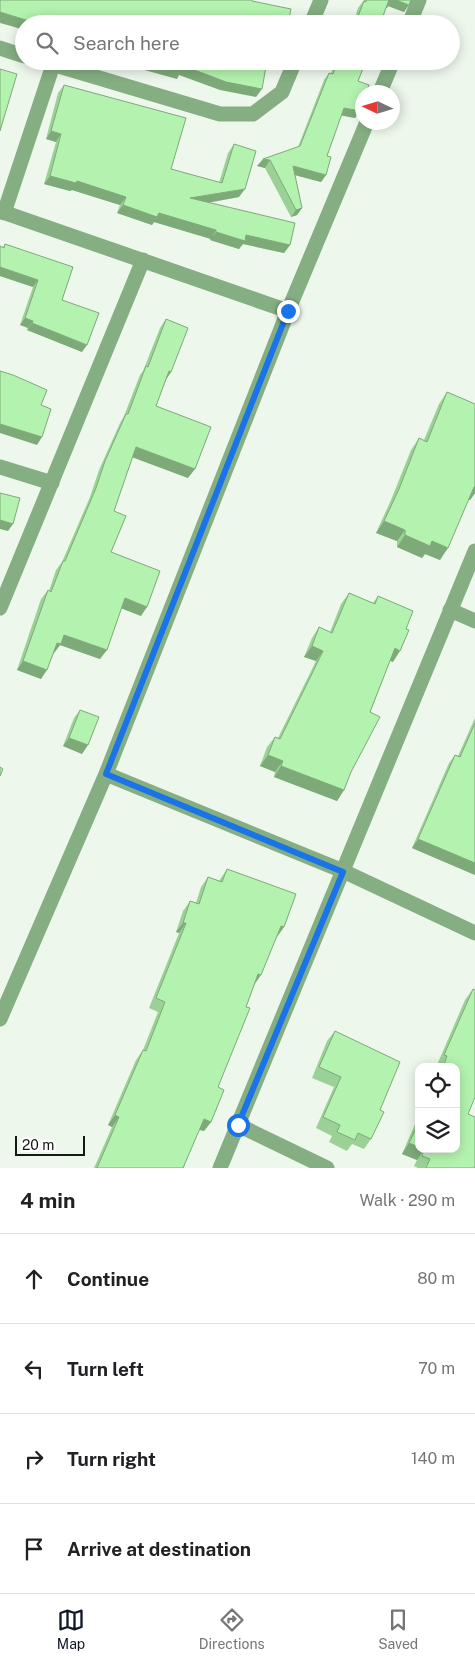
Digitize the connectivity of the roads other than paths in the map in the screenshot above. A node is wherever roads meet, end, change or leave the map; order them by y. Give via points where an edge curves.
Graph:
1 (320, 0) edge
2 (419, 0) edge
3 (314, 15) edge
4 (413, 15) edge
5 (0, 48) edge
6 (15, 53) edge
7 (46, 70) edge
8 (72, 70) edge
9 (291, 70) edge
10 (389, 70) edge
11 (383, 85) edge
12 (364, 130) edge
13 (2, 212) edge
14 (143, 260) junction
15 (288, 311) junction
16 (0, 467) edge
17 (52, 483) junction
18 (475, 551) edge
19 (0, 608) edge
20 (450, 610) junction
21 (475, 621) edge
22 (106, 774) junction
23 (343, 872) junction
24 (475, 933) edge
25 (0, 1019) edge
26 (238, 1125) junction
27 (220, 1168) edge
28 (327, 1168) edge

1 - 3 street
2 - 4 street
5 - 6 street
7 - 13 street
8 - 9 street via 220,114 253,114 282,92
10 - 11 street
12 - 15 street
13 - 14 street
14 - 15 street
14 - 17 street
15 - 22 street
16 - 17 street
17 - 19 street
18 - 20 street
20 - 21 street
20 - 23 street
22 - 23 street
22 - 25 street
23 - 24 street
23 - 26 street
26 - 27 street
26 - 28 street

